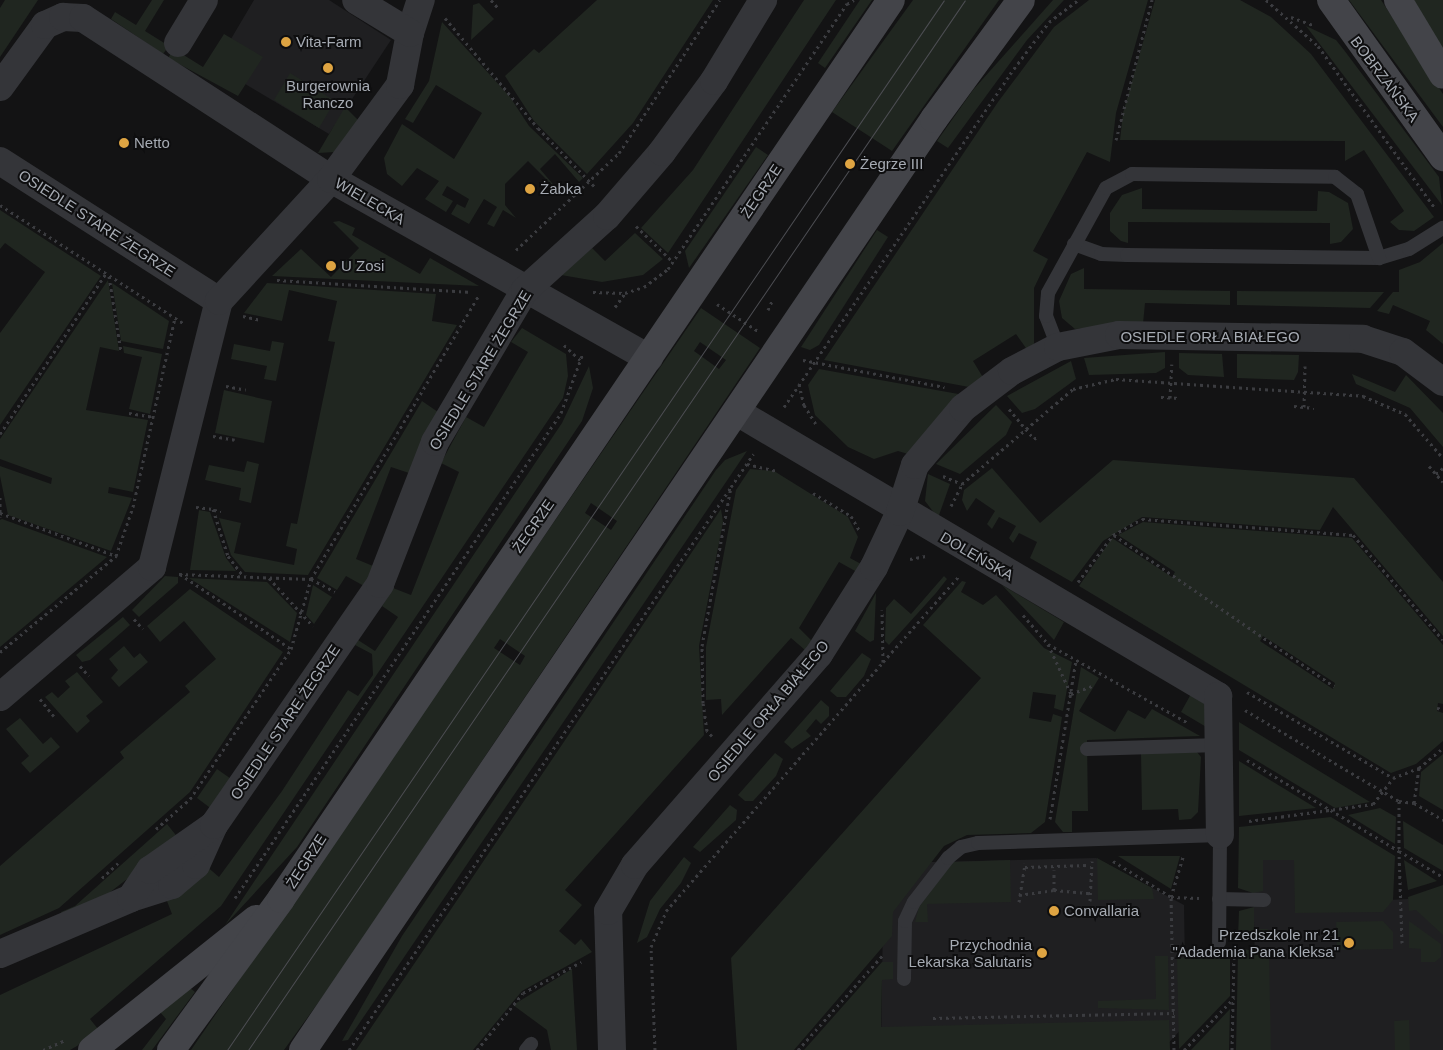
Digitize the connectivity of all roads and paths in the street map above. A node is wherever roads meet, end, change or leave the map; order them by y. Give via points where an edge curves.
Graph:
1 (204, 0) edge
2 (356, 0) edge
3 (490, 0) edge
4 (720, 0) edge
5 (763, 0) edge
6 (854, 0) edge
7 (891, 0) edge
8 (1021, 0) edge
9 (1031, 0) edge
10 (1078, 0) edge
11 (1152, 0) edge
12 (1266, 0) edge
13 (1313, 0) edge
14 (1330, 0) edge
15 (1398, 0) edge
16 (846, 2) edge
17 (499, 9) dead end
18 (429, 10) edge
19 (1002, 25) junction
20 (410, 33) junction
21 (1356, 41) junction
22 (178, 43) dead end
23 (1443, 75) edge
24 (0, 87) edge
25 (1116, 140) dead end
26 (1443, 157) edge
27 (0, 161) edge
28 (331, 179) junction
29 (588, 180) junction
30 (0, 205) edge
31 (615, 206) junction
32 (1438, 211) dead end
33 (1443, 228) edge
34 (1074, 244) junction
35 (1379, 258) junction
36 (673, 262) junction
37 (108, 274) junction
38 (270, 279) dead end
39 (486, 282) junction
40 (694, 288) junction
41 (525, 290) junction
42 (227, 308) junction
43 (175, 318) junction
44 (260, 320) dead end
45 (599, 331) junction
46 (1306, 337) junction
47 (211, 341) junction
48 (782, 347) junction
49 (1058, 347) junction
50 (121, 352) dead end
51 (649, 358) junction
52 (811, 364) junction
53 (223, 376) dead end
54 (1443, 382) edge
55 (221, 385) junction
56 (246, 390) dead end
57 (1304, 392) junction
58 (219, 393) dead end
59 (982, 393) junction
60 (1161, 397) dead end
61 (1180, 398) dead end
62 (1294, 406) dead end
63 (1304, 407) junction
64 (1314, 408) dead end
65 (737, 412) junction
66 (129, 413) dead end
67 (153, 417) junction
68 (212, 426) dead end
69 (1025, 429) junction
70 (768, 432) junction
71 (0, 434) edge
72 (210, 435) junction
73 (1038, 436) dead end
74 (235, 440) dead end
75 (208, 444) dead end
76 (1443, 458) edge
77 (746, 464) junction
78 (1429, 466) dead end
79 (1443, 468) edge
80 (1436, 474) junction
81 (784, 475) dead end
82 (1443, 482) edge
83 (731, 487) junction
84 (809, 490) dead end
85 (0, 497) edge
86 (196, 498) dead end
87 (194, 506) junction
88 (213, 509) junction
89 (221, 511) dead end
90 (900, 512) junction
91 (1, 514) edge
92 (192, 516) dead end
93 (1113, 534) junction
94 (116, 556) junction
95 (937, 560) dead end
96 (181, 564) dead end
97 (152, 567) junction
98 (874, 567) junction
99 (954, 568) dead end
100 (179, 574) junction
101 (243, 576) junction
102 (268, 577) junction
103 (311, 579) junction
104 (1074, 589) dead end
105 (335, 592) dead end
106 (882, 603) dead end
107 (1018, 609) dead end
108 (302, 613) junction
109 (130, 615) dead end
110 (313, 626) dead end
111 (143, 629) dead end
112 (1443, 640) edge
113 (1048, 644) junction
114 (291, 649) junction
115 (0, 652) edge
116 (1076, 660) junction
117 (76, 662) dead end
118 (883, 662) junction
119 (89, 676) dead end
120 (1094, 685) dead end
121 (1334, 686) dead end
122 (1230, 692) junction
123 (1071, 694) junction
124 (37, 695) dead end
125 (0, 697) edge
126 (1437, 708) dead end
127 (1443, 709) edge
128 (54, 716) dead end
129 (1212, 745) junction
130 (1443, 748) edge
131 (1087, 749) dead end
132 (732, 754) junction
133 (1418, 768) junction
134 (1393, 778) junction
135 (1385, 792) junction
136 (1398, 800) junction
137 (1414, 803) junction
138 (1330, 810) junction
139 (1443, 820) edge
140 (149, 834) dead end
141 (1220, 835) junction
142 (1047, 841) junction
143 (1399, 851) junction
144 (1093, 852) dead end
145 (1184, 852) dead end
146 (1106, 857) dead end
147 (1089, 866) junction
148 (1024, 867) dead end
149 (1054, 870) junction
150 (1443, 877) edge
151 (1019, 884) dead end
152 (1054, 890) junction
153 (1090, 893) junction
154 (1019, 895) junction
155 (1171, 897) junction
156 (281, 899) junction
157 (1219, 899) junction
158 (1264, 900) dead end
159 (1090, 901) dead end
160 (1019, 902) dead end
161 (231, 904) dead end
162 (1219, 942) dead end
163 (1402, 943) dead end
164 (905, 947) junction
165 (607, 948) junction
166 (0, 954) edge
167 (904, 979) dead end
168 (336, 1005) junction
169 (1174, 1013) junction
170 (933, 1018) dead end
171 (92, 1050) edge
172 (171, 1050) edge
173 (303, 1050) edge
174 (316, 1050) edge
175 (349, 1050) edge
176 (476, 1050) edge
177 (612, 1050) edge
178 (656, 1050) edge
179 (798, 1050) edge
180 (1174, 1050) edge
181 (1184, 1050) edge
182 (1232, 1050) edge

1 - 22 street
2 - 20 street
3 - 17 path
4 - 29 path via 624,145
5 - 31 street, OSIEDLE STARE ŻEGRZE via 714,81
6 - 16 path
7 - 40 street, ŻEGRZE
8 - 19 street
9 - 19 street
10 - 52 path via 1049,22 1010,74
11 - 25 path
12 - 32 path via 1318,46
13 - 21 street
14 - 21 street, BOBRZAŃSKA
15 - 23 street
16 - 36 path
18 - 20 street
18 - 29 path via 440,13
19 - 48 street
20 - 28 street via 400,84
21 - 26 street, BOBRZAŃSKA
24 - 28 street, WIELECKA via 45,25 74,16 101,29
27 - 42 street, OSIEDLE STARE ŻEGRZE
28 - 39 street, WIELECKA
28 - 42 street
29 - 31 path
29 - 39 path via 519,248 504,251
30 - 37 path
31 - 36 path
31 - 41 street, OSIEDLE STARE ŻEGRZE
33 - 35 lane via 1409,249
34 - 35 lane via 1100,254
34 - 35 lane via 1106,188 1132,174 1335,177 1357,194
34 - 49 lane via 1048,293 1046,316
36 - 45 path via 644,286 625,293
37 - 43 path
37 - 50 path
37 - 71 path
38 - 39 path
39 - 41 street, WIELECKA
39 - 103 path
40 - 48 path
40 - 51 street, ŻEGRZE
41 - 45 street, WIELECKA
41 - 166 street, OSIEDLE STARE ŻEGRZE via 435,442 380,584 214,825 150,870 131,898
42 - 44 path
42 - 47 street
43 - 47 path
43 - 67 path
45 - 51 street, WIELECKA
45 - 161 path via 582,355 561,413
46 - 49 street, OSIEDLE ORŁA BIAŁEGO via 1119,335
46 - 54 street, OSIEDLE ORŁA BIAŁEGO via 1363,339 1395,349
46 - 57 path
47 - 97 street
48 - 65 street
49 - 59 street, OSIEDLE ORŁA BIAŁEGO
51 - 156 street, ŻEGRZE
52 - 59 path
52 - 70 path
53 - 55 path
55 - 56 path
55 - 58 path
57 - 63 path
57 - 69 path via 1116,378 1073,389
57 - 76 path via 1363,396 1406,414
59 - 69 path via 1004,402
59 - 90 street, OSIEDLE ORŁA BIAŁEGO via 963,408 915,465
60 - 61 path
62 - 63 path
63 - 64 path
65 - 70 street, DOLEŃSKA
65 - 168 street
66 - 67 path
67 - 94 path via 133,508
68 - 72 path
69 - 73 path via 1034,439
70 - 77 path
70 - 90 street, DOLEŃSKA
72 - 74 path
72 - 75 path
77 - 81 path
77 - 83 path
78 - 80 path
79 - 80 path
80 - 82 path
83 - 132 path via 702,646 707,731
83 - 175 path
84 - 98 path via 851,516 860,532 854,557
85 - 91 path
86 - 87 path
87 - 88 path
87 - 92 path
88 - 89 path
88 - 101 path via 228,556
90 - 98 street, OSIEDLE ORŁA BIAŁEGO
90 - 122 street, DOLEŃSKA
91 - 94 path
93 - 104 path
93 - 112 path via 1142,519 1353,535
93 - 121 path
94 - 97 path
94 - 115 path
95 - 98 path via 928,556 907,559 892,576
96 - 100 path
97 - 100 path
97 - 125 street
98 - 132 street, OSIEDLE ORŁA BIAŁEGO via 819,654
99 - 118 path via 963,572
100 - 101 path
100 - 114 path
101 - 102 path
102 - 103 path
102 - 108 path
103 - 105 path
103 - 108 path
106 - 118 path
107 - 113 path
108 - 110 path
108 - 114 path
109 - 111 path
113 - 116 path
113 - 123 path
114 - 140 path via 190,799
116 - 123 path
116 - 129 path via 1204,733
117 - 119 path
118 - 178 path via 666,911 651,947
120 - 123 path
122 - 129 street
122 - 134 path
122 - 135 path
123 - 142 path
124 - 128 path
126 - 127 path
129 - 131 lane
129 - 138 path
129 - 141 street
130 - 133 path
132 - 165 street, OSIEDLE ORŁA BIAŁEGO via 634,865 608,912
133 - 134 path
133 - 137 path
134 - 135 path
135 - 136 path
135 - 138 path via 1373,804
136 - 137 path
136 - 143 path
137 - 139 path
138 - 141 path via 1235,822
138 - 143 path
141 - 142 lane
141 - 157 lane
142 - 164 lane via 961,848 914,902 905,921
143 - 150 path
143 - 163 path
144 - 147 path
145 - 155 path
146 - 155 path
147 - 149 path
147 - 153 path
148 - 149 path
149 - 152 path
151 - 154 path
152 - 153 path
152 - 154 path
153 - 159 path
154 - 160 path
155 - 157 path
155 - 169 path
156 - 171 street
156 - 172 street, ŻEGRZE
157 - 158 lane
157 - 162 lane
164 - 167 lane
164 - 179 path via 881,956
165 - 176 path via 523,993
165 - 177 street, OSIEDLE ORŁA BIAŁEGO
168 - 173 street
168 - 174 street
169 - 170 path
169 - 180 path
181 - 182 path via 1234,997

